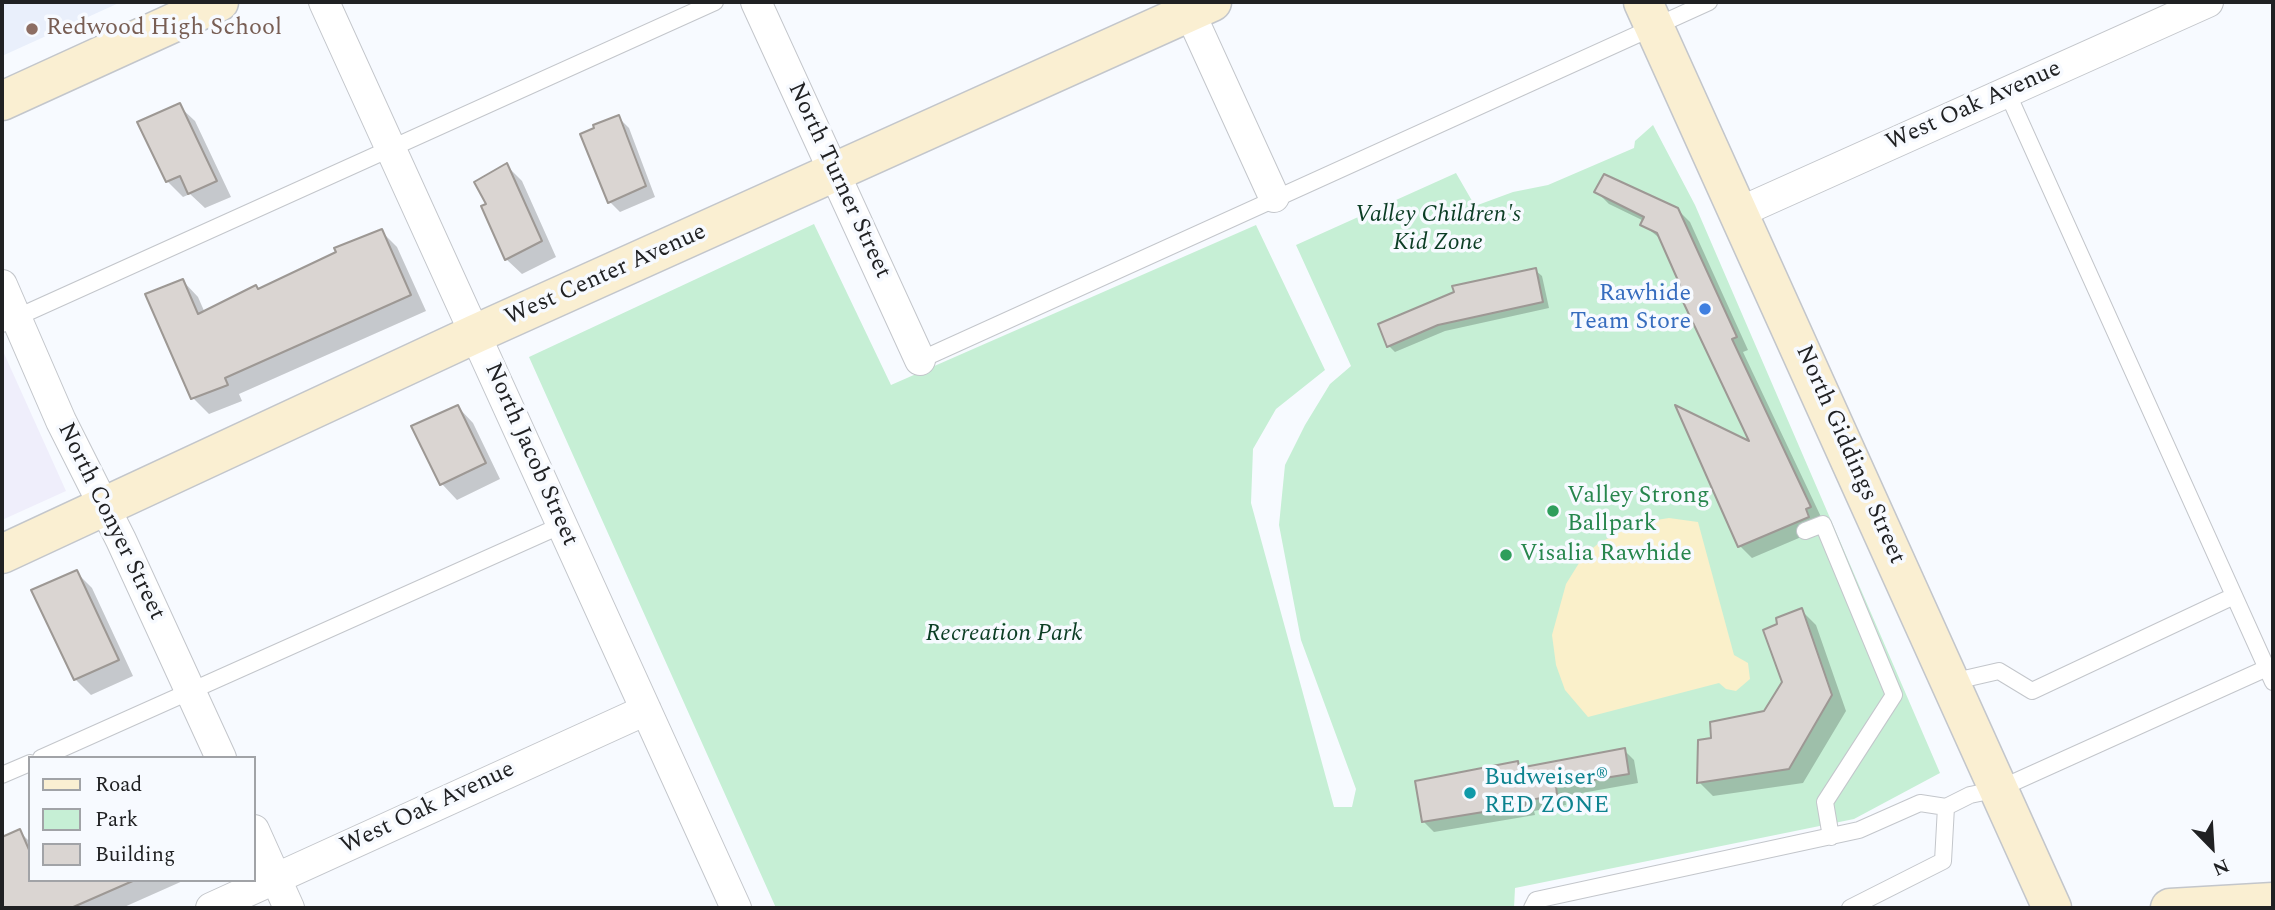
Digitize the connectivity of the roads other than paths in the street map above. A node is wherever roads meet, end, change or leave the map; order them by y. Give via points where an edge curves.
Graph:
1 (219, 2) edge
2 (324, 2) edge
3 (715, 2) edge
4 (756, 2) edge
5 (1709, 2) edge
6 (2208, 2) edge
7 (1195, 5) edge
8 (1649, 14) edge
9 (2007, 92) junction
10 (2, 101) edge
11 (390, 150) junction
12 (835, 173) junction
13 (1274, 197) junction
14 (1740, 212) junction
15 (2, 285) edge
16 (9, 321) edge
17 (475, 334) junction
18 (920, 360) joint
19 (106, 507) junction
20 (562, 525) junction
21 (1805, 531) dead end
22 (2, 554) edge
23 (2234, 596) junction
24 (2270, 675) edge
25 (1951, 682) junction
26 (191, 691) junction
27 (646, 710) junction
28 (45, 756) edge
29 (220, 756) edge
30 (28, 764) edge
31 (2, 775) edge
32 (1999, 789) junction
33 (1945, 807) junction
34 (256, 834) edge
35 (1831, 836) junction
36 (276, 879) junction
37 (2273, 902) edge
38 (211, 908) edge
39 (289, 908) edge
40 (736, 908) edge
41 (1532, 908) edge
42 (1850, 908) edge
43 (2052, 908) edge
44 (2170, 908) edge

1 - 10 street
2 - 11 street, North Jacob Street
3 - 11 lane
4 - 12 street, North Turner Street
5 - 8 lane
6 - 9 street, West Oak Avenue
7 - 12 street, West Center Avenue
7 - 13 street
8 - 13 lane
8 - 14 street, North Giddings Street
9 - 14 street, West Oak Avenue
9 - 23 lane
11 - 16 lane
11 - 17 street, North Jacob Street
12 - 17 street, West Center Avenue
12 - 18 street, North Turner Street
13 - 18 lane
14 - 25 street, North Giddings Street
15 - 16 street, North Conyer Street
16 - 19 street, North Conyer Street
17 - 19 street, West Center Avenue
17 - 20 street, North Jacob Street
19 - 22 street, West Center Avenue
19 - 26 street, North Conyer Street
20 - 26 lane
20 - 27 street, North Jacob Street
21 - 35 lane via 1823,524 1894,695 1825,802
23 - 24 lane
23 - 25 lane via 2032,691 1999,671
24 - 32 lane
25 - 32 street, North Giddings Street
26 - 28 lane
26 - 29 street, North Conyer Street
27 - 36 street, West Oak Avenue
27 - 40 street, North Jacob Street
30 - 31 lane
32 - 33 lane
32 - 43 street, North Giddings Street
33 - 35 lane via 1920,803 1858,830
33 - 42 lane via 1943,861
34 - 36 street
35 - 41 lane via 1536,900
36 - 38 street, West Oak Avenue
36 - 39 street
37 - 44 street

